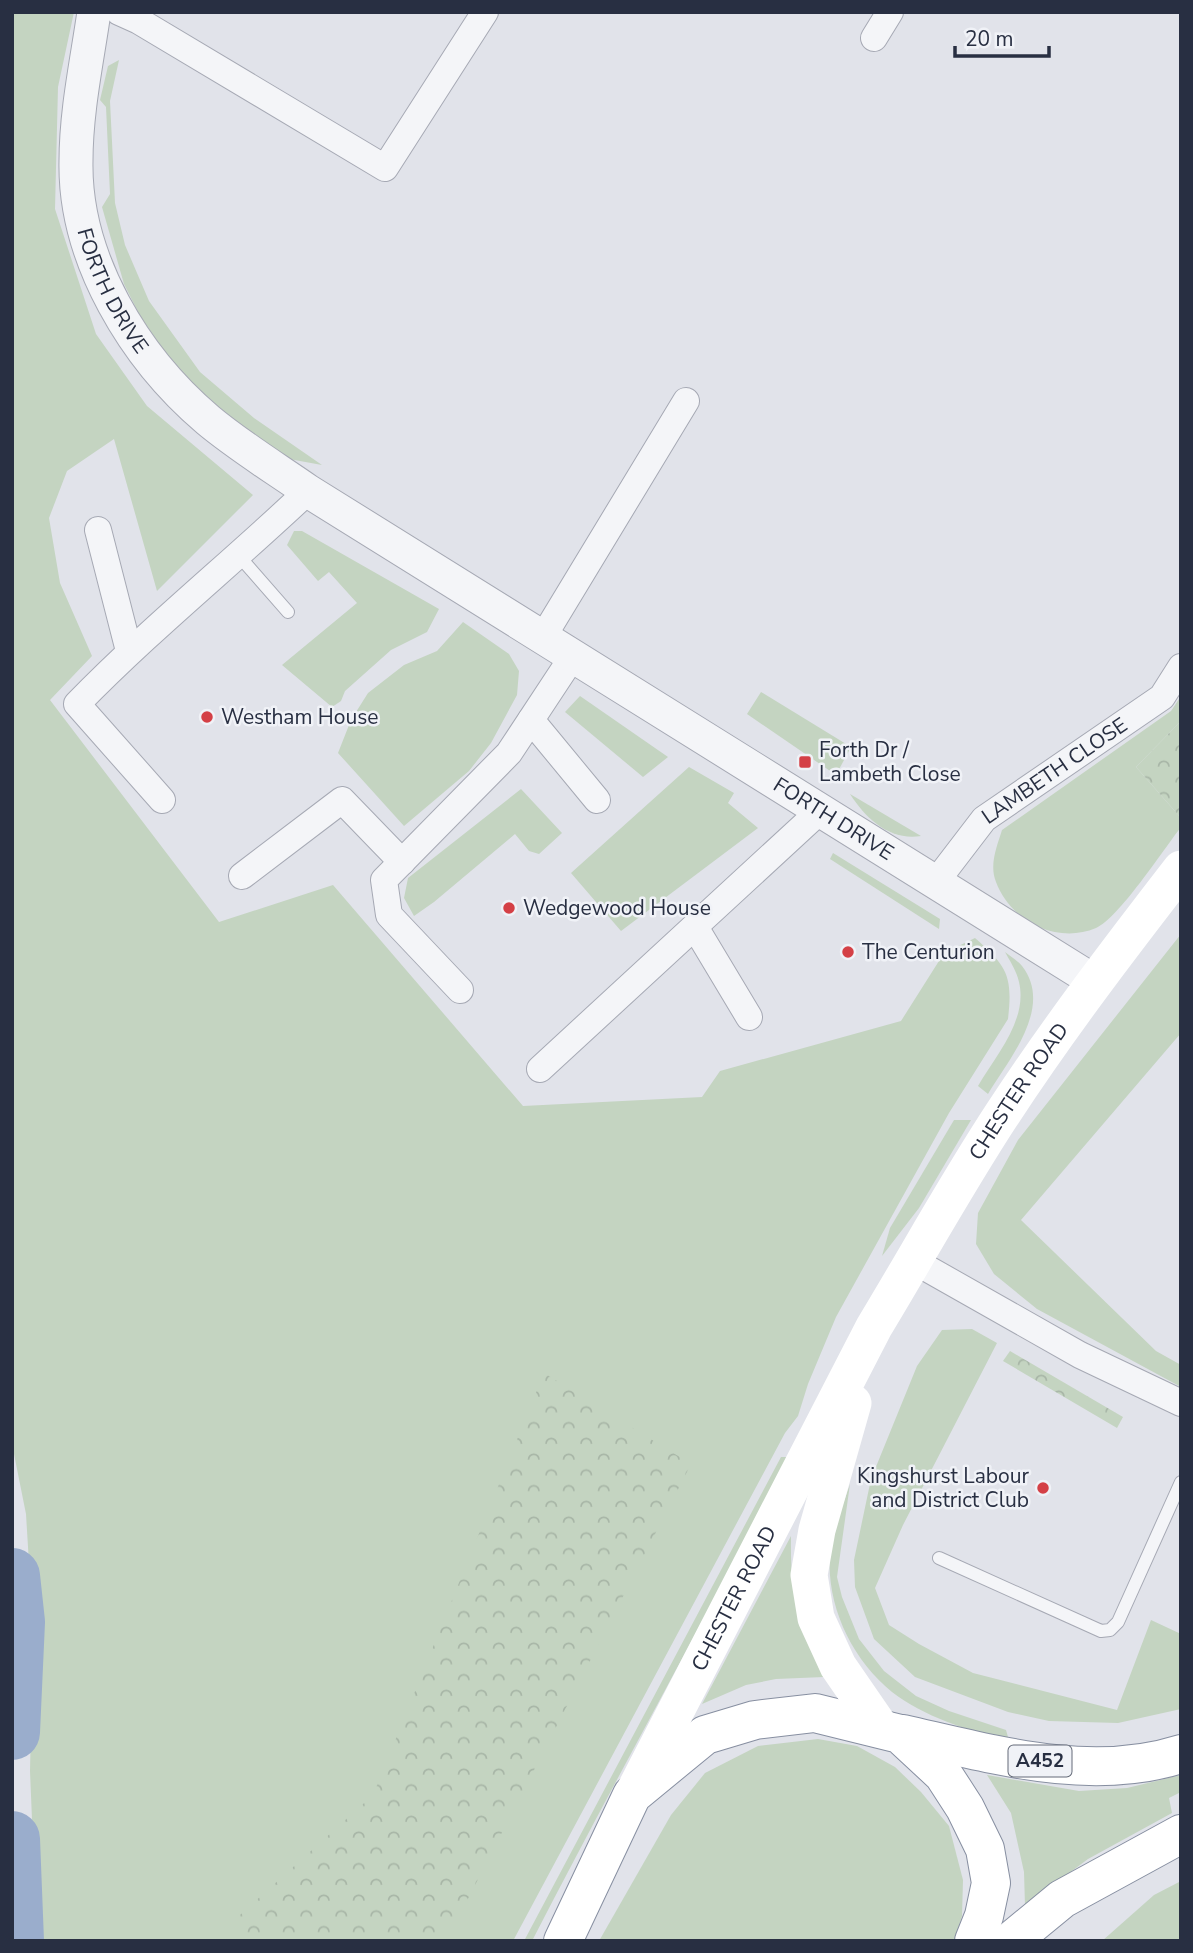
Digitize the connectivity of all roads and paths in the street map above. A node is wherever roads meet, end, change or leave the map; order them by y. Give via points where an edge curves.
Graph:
1 (94, 12) edge
2 (119, 12) edge
3 (485, 12) edge
4 (890, 12) edge
5 (874, 38) dead end
6 (685, 401) dead end
7 (308, 491) junction
8 (98, 530) dead end
9 (239, 556) junction
10 (288, 612) dead end
11 (543, 637) junction
12 (129, 651) junction
13 (573, 656) junction
14 (1181, 667) edge
15 (531, 720) junction
16 (162, 800) dead end
17 (597, 800) dead end
18 (821, 810) junction
19 (402, 862) junction
20 (1181, 869) edge
21 (242, 876) dead end
22 (935, 883) junction
23 (695, 927) junction
24 (1094, 981) junction
25 (460, 990) dead end
26 (749, 1017) dead end
27 (540, 1069) dead end
28 (914, 1261) junction
29 (874, 1327) junction
30 (1181, 1403) edge
31 (1181, 1482) edge
32 (939, 1558) dead end
33 (890, 1730) junction
34 (1181, 1754) edge
35 (632, 1795) junction
36 (1181, 1834) edge
37 (563, 1941) edge
38 (974, 1941) edge
39 (1011, 1941) edge

1 - 7 street, FORTH DRIVE via 76,164 81,211 107,294 134,338 173,386 208,420
2 - 3 street via 385,168
4 - 5 street
6 - 11 street
7 - 9 street
7 - 11 street, FORTH DRIVE
8 - 12 street
9 - 10 lane
9 - 12 street
11 - 13 street, FORTH DRIVE
12 - 16 street via 77,704
13 - 15 street
13 - 18 street, FORTH DRIVE
14 - 22 street, LAMBETH CLOSE via 1162,697 984,819
15 - 17 street
15 - 19 street via 509,753
18 - 22 street, FORTH DRIVE
18 - 23 street
19 - 21 street via 342,800
19 - 25 street via 384,880 389,915
20 - 24 main road, CHESTER ROAD
22 - 24 street, FORTH DRIVE
23 - 26 street
23 - 27 street
24 - 28 main road, CHESTER ROAD via 1002,1114
28 - 29 main road, CHESTER ROAD
28 - 30 street via 1080,1355
29 - 33 main road, CHESTER ROAD via 817,1530 809,1575 816,1618 838,1666
29 - 35 main road, CHESTER ROAD
31 - 32 lane via 1118,1622 1110,1630 1101,1631
33 - 34 highway, A452 via 1000,1756 1085,1767 1160,1761
33 - 35 highway, A452 via 816,1713 755,1720 705,1735
33 - 38 highway via 943,1774 985,1849 991,1883
35 - 37 highway, A452
36 - 39 highway via 1062,1899

